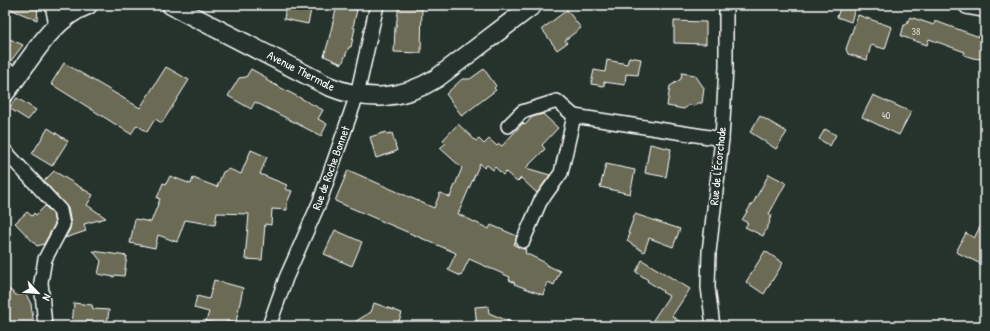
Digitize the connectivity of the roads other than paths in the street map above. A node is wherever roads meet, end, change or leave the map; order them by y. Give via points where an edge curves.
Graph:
1 (52, 5) edge
2 (88, 5) edge
3 (171, 5) edge
4 (377, 5) edge
5 (533, 5) edge
6 (726, 5) edge
7 (968, 5) edge
8 (985, 8) edge
9 (56, 25) junction
10 (12, 72) edge
11 (5, 92) edge
12 (357, 95) junction
13 (574, 116) junction
14 (508, 126) dead end
15 (722, 139) junction
16 (5, 151) edge
17 (523, 242) dead end
18 (45, 326) edge
19 (269, 326) edge
20 (713, 326) edge

1 - 9 street
2 - 9 main road
3 - 12 main road, Avenue Thermale via 328,86
4 - 12 street, Rue de Roche Bonnet
5 - 12 main road, Avenue Thermale via 425,85 396,95
6 - 15 street, Rue de l'Écorchade
7 - 8 main road
9 - 10 main road
10 - 11 main road
12 - 19 street, Rue de Roche Bonnet via 320,201 286,278
13 - 14 street via 557,101 522,112
13 - 15 street
13 - 17 street via 561,173 540,202
15 - 20 street, Rue de l'Écorchade via 709,252 708,287
16 - 18 street via 60,210 63,225 46,260 41,282

